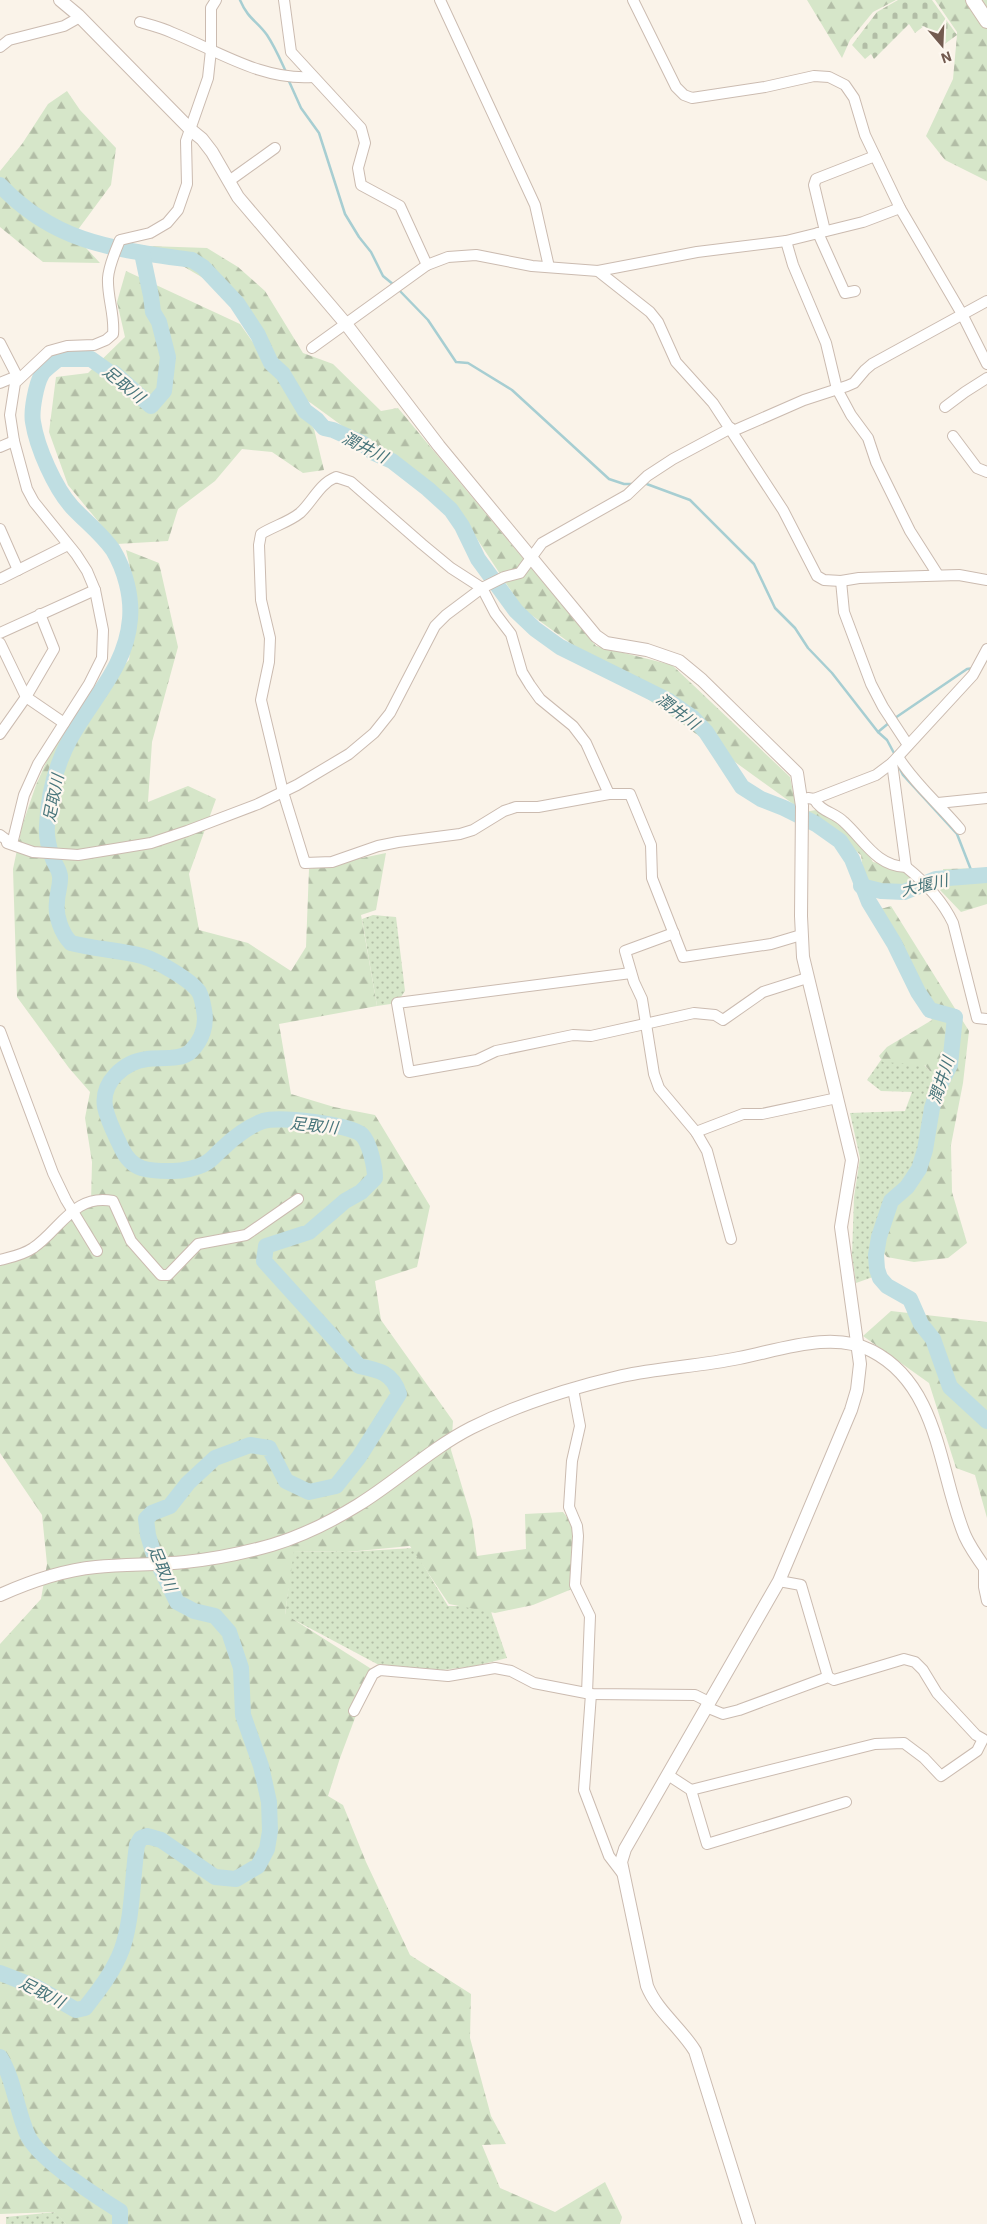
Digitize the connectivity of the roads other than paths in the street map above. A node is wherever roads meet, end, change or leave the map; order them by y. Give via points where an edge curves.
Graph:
1 (60, 0) edge
2 (216, 0) edge
3 (284, 0) edge
4 (440, 0) edge
5 (633, 0) edge
6 (973, 0) edge
7 (80, 17) junction
8 (987, 21) edge
9 (140, 22) dead end
10 (0, 47) edge
11 (211, 50) junction
12 (313, 77) junction
13 (191, 130) junction
14 (275, 148) dead end
15 (874, 156) junction
16 (229, 181) junction
17 (900, 208) junction
18 (821, 232) junction
19 (786, 241) junction
20 (426, 265) junction
21 (549, 267) junction
22 (598, 271) junction
23 (855, 291) dead end
24 (987, 301) edge
25 (962, 314) junction
26 (346, 324) junction
27 (0, 343) edge
28 (312, 348) dead end
29 (987, 364) edge
30 (987, 378) edge
31 (16, 379) junction
32 (0, 383) edge
33 (837, 389) junction
34 (945, 407) dead end
35 (732, 429) junction
36 (952, 436) dead end
37 (14, 441) junction
38 (0, 448) edge
39 (987, 472) edge
40 (0, 529) edge
41 (68, 545) junction
42 (531, 555) junction
43 (18, 570) junction
44 (938, 575) junction
45 (0, 579) edge
46 (987, 580) edge
47 (841, 581) junction
48 (484, 588) junction
49 (94, 590) junction
50 (40, 614) junction
51 (0, 633) edge
52 (0, 643) edge
53 (987, 649) edge
54 (26, 696) junction
55 (64, 723) junction
56 (0, 734) edge
57 (908, 745) junction
58 (895, 760) junction
59 (283, 792) junction
60 (609, 794) junction
61 (987, 798) edge
62 (806, 801) junction
63 (938, 803) junction
64 (960, 828) dead end
65 (0, 835) edge
66 (0, 843) edge
67 (12, 844) junction
68 (910, 870) junction
69 (674, 933) junction
70 (802, 935) junction
71 (631, 973) junction
72 (807, 978) junction
73 (987, 1018) edge
74 (648, 1024) junction
75 (0, 1031) edge
76 (837, 1098) junction
77 (696, 1132) junction
78 (298, 1198) dead end
79 (72, 1210) junction
80 (731, 1239) dead end
81 (97, 1251) dead end
82 (0, 1260) edge
83 (857, 1344) junction
84 (573, 1389) junction
85 (986, 1569) edge
86 (779, 1581) junction
87 (0, 1595) edge
88 (987, 1601) edge
89 (828, 1677) junction
90 (589, 1694) junction
91 (708, 1704) junction
92 (354, 1711) dead end
93 (985, 1738) edge
94 (668, 1775) junction
95 (691, 1790) junction
96 (846, 1802) dead end
97 (622, 1873) junction
98 (749, 2224) edge

1 - 7 street
2 - 11 street via 211,8
3 - 12 street via 291,52
4 - 21 street via 535,205
5 - 15 street via 676,87 684,95 703,98 814,76 829,77 844,85 854,98
6 - 8 main road
7 - 10 street via 64,26 9,40
7 - 13 street
9 - 11 street
11 - 12 street via 238,62 287,75
11 - 13 street via 208,78
12 - 20 street via 361,128 365,143 358,168 361,186 400,206
13 - 16 street via 212,152
13 - 31 street via 186,141 187,184 178,210 167,223 150,233 120,240 108,280 113,334 94,344 49,351
14 - 16 street
15 - 17 street
15 - 18 street via 816,179 814,185
16 - 26 street via 238,197
17 - 18 street via 863,222
17 - 25 street
18 - 19 street
18 - 23 street via 845,294
19 - 22 street via 697,252
19 - 33 street via 826,343
20 - 21 street via 448,257 476,255
20 - 26 street
21 - 22 street
22 - 35 street via 650,312 676,362
24 - 25 street
25 - 29 street
25 - 33 street via 872,364 854,383
26 - 28 street
26 - 42 street via 439,446
27 - 31 street
30 - 34 street
31 - 32 street
31 - 37 street via 10,415
33 - 35 street
33 - 44 street via 868,438 876,462 910,531
35 - 42 street via 660,467 627,495 542,543
35 - 47 street via 783,510 817,576
36 - 39 street via 977,468
37 - 38 street
37 - 41 street via 27,489
40 - 43 street
41 - 43 street
41 - 49 street via 87,571
42 - 48 street via 520,573
42 - 62 street via 596,636 606,643 647,650 679,661 702,680 792,766
43 - 45 street
44 - 46 street
44 - 47 street
47 - 57 street via 844,612 871,684
48 - 59 street via 435,626 390,713 374,733 349,754
48 - 59 street via 452,568 351,482 336,477 322,486 297,515 262,534 259,545 261,600 270,638 261,700
48 - 60 street via 495,613 511,634 522,672 540,699 573,726 586,743
49 - 50 street
49 - 55 street via 103,630 102,658
50 - 51 street
50 - 54 street via 54,649
52 - 54 street
53 - 57 street via 973,675
54 - 55 street
54 - 56 street
55 - 67 street via 38,764 24,795
57 - 58 street
58 - 62 street via 876,775
58 - 63 street
58 - 68 street
59 - 60 street via 305,863 332,862 378,846 460,834 516,807 538,807
59 - 67 street via 151,843 78,855 33,852
60 - 69 street via 630,794 651,845 652,878
61 - 63 street
62 - 68 street via 844,822 878,857
62 - 70 street via 800,838
63 - 64 street
65 - 67 street
66 - 67 street
68 - 73 street via 932,890 953,923 977,1018
69 - 70 street via 683,956 771,944
69 - 71 street via 625,951
70 - 72 street
71 - 74 street
71 - 74 street via 397,1003 409,1072 477,1060 496,1051 573,1035 591,1036
72 - 74 street via 763,992 723,1020 715,1015 694,1013
72 - 76 street
74 - 77 street via 654,1074 659,1088
75 - 79 street via 53,1173
76 - 77 street via 762,1114 743,1114
76 - 83 street via 852,1160 841,1227
77 - 80 street via 707,1150
78 - 79 street via 246,1235 198,1244 168,1274 161,1275 131,1241 113,1200 102,1199
79 - 81 street
79 - 82 street via 36,1247
83 - 84 street via 822,1342 624,1376
83 - 85 street via 893,1365 922,1402 964,1534
83 - 86 street via 860,1364 851,1410
84 - 87 street via 517,1408 458,1435 358,1505 315,1528 274,1544 184,1562 86,1569 54,1576
84 - 90 street via 580,1426 572,1461 569,1507 578,1536 574,1584 590,1616
85 - 88 street via 984,1588
86 - 89 street via 801,1585
86 - 91 street
89 - 91 street via 723,1714
89 - 93 street via 834,1680 904,1659 915,1662 937,1693 976,1735
90 - 91 street via 695,1695
90 - 92 street via 534,1683 511,1671 495,1668 448,1676 380,1670 373,1674
90 - 97 street via 584,1790 609,1856
91 - 94 street
93 - 95 street via 977,1751 941,1776 904,1743 876,1744
94 - 95 street
94 - 97 street via 625,1849
95 - 96 street via 707,1844
97 - 98 street via 647,1986 695,2051

